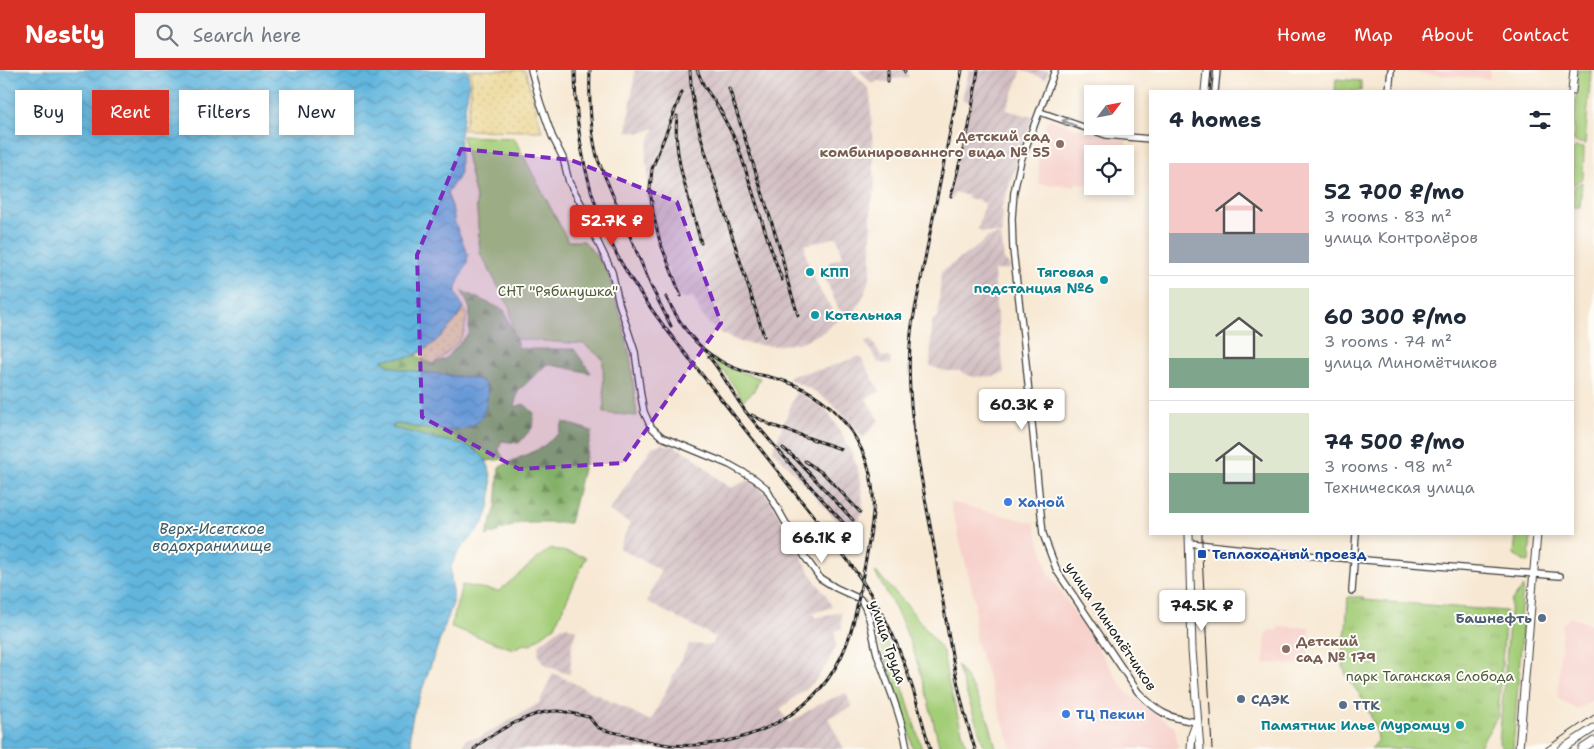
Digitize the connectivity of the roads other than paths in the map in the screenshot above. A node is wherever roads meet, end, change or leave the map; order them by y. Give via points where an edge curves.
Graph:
1 (531, 70) edge
2 (1056, 70) edge
3 (1207, 70) edge
4 (1217, 70) edge
5 (1391, 70) edge
6 (1574, 70) edge
7 (1205, 90) edge
8 (1215, 90) edge
9 (1390, 90) edge
10 (1572, 90) edge
11 (1040, 112) junction
12 (1149, 139) edge
13 (1189, 535) edge
14 (1356, 535) edge
15 (1537, 535) edge
16 (1189, 543) junction
17 (1354, 559) junction
18 (1533, 573) junction
19 (1560, 576) dead end
20 (1352, 591) dead end
21 (1197, 722) junction
22 (1594, 728) edge
23 (1594, 741) edge
24 (907, 749) edge
25 (1191, 749) edge
26 (1200, 749) edge
27 (1518, 749) edge
28 (1562, 749) edge
29 (1582, 749) edge

1 - 24 street, улица Труда via 569,182 612,272 635,352 640,396 650,427 662,437 730,465 760,482 820,578 860,598 898,709
2 - 11 street, улица Миномётчиков
3 - 7 main road
4 - 8 street
5 - 9 street
6 - 10 main road
12 -> 11 street via 1106,136
11 - 21 street, улица Миномётчиков via 1021,160 1012,218 1043,534 1057,571 1138,692 1162,713
13 - 16 main road
14 - 17 street
15 - 18 main road
16 - 17 street
16 - 21 main road
17 - 18 street
17 - 20 street
18 - 19 street
18 - 27 main road
21 - 25 main road
21 - 26 main road
22 - 28 main road
23 - 29 main road

